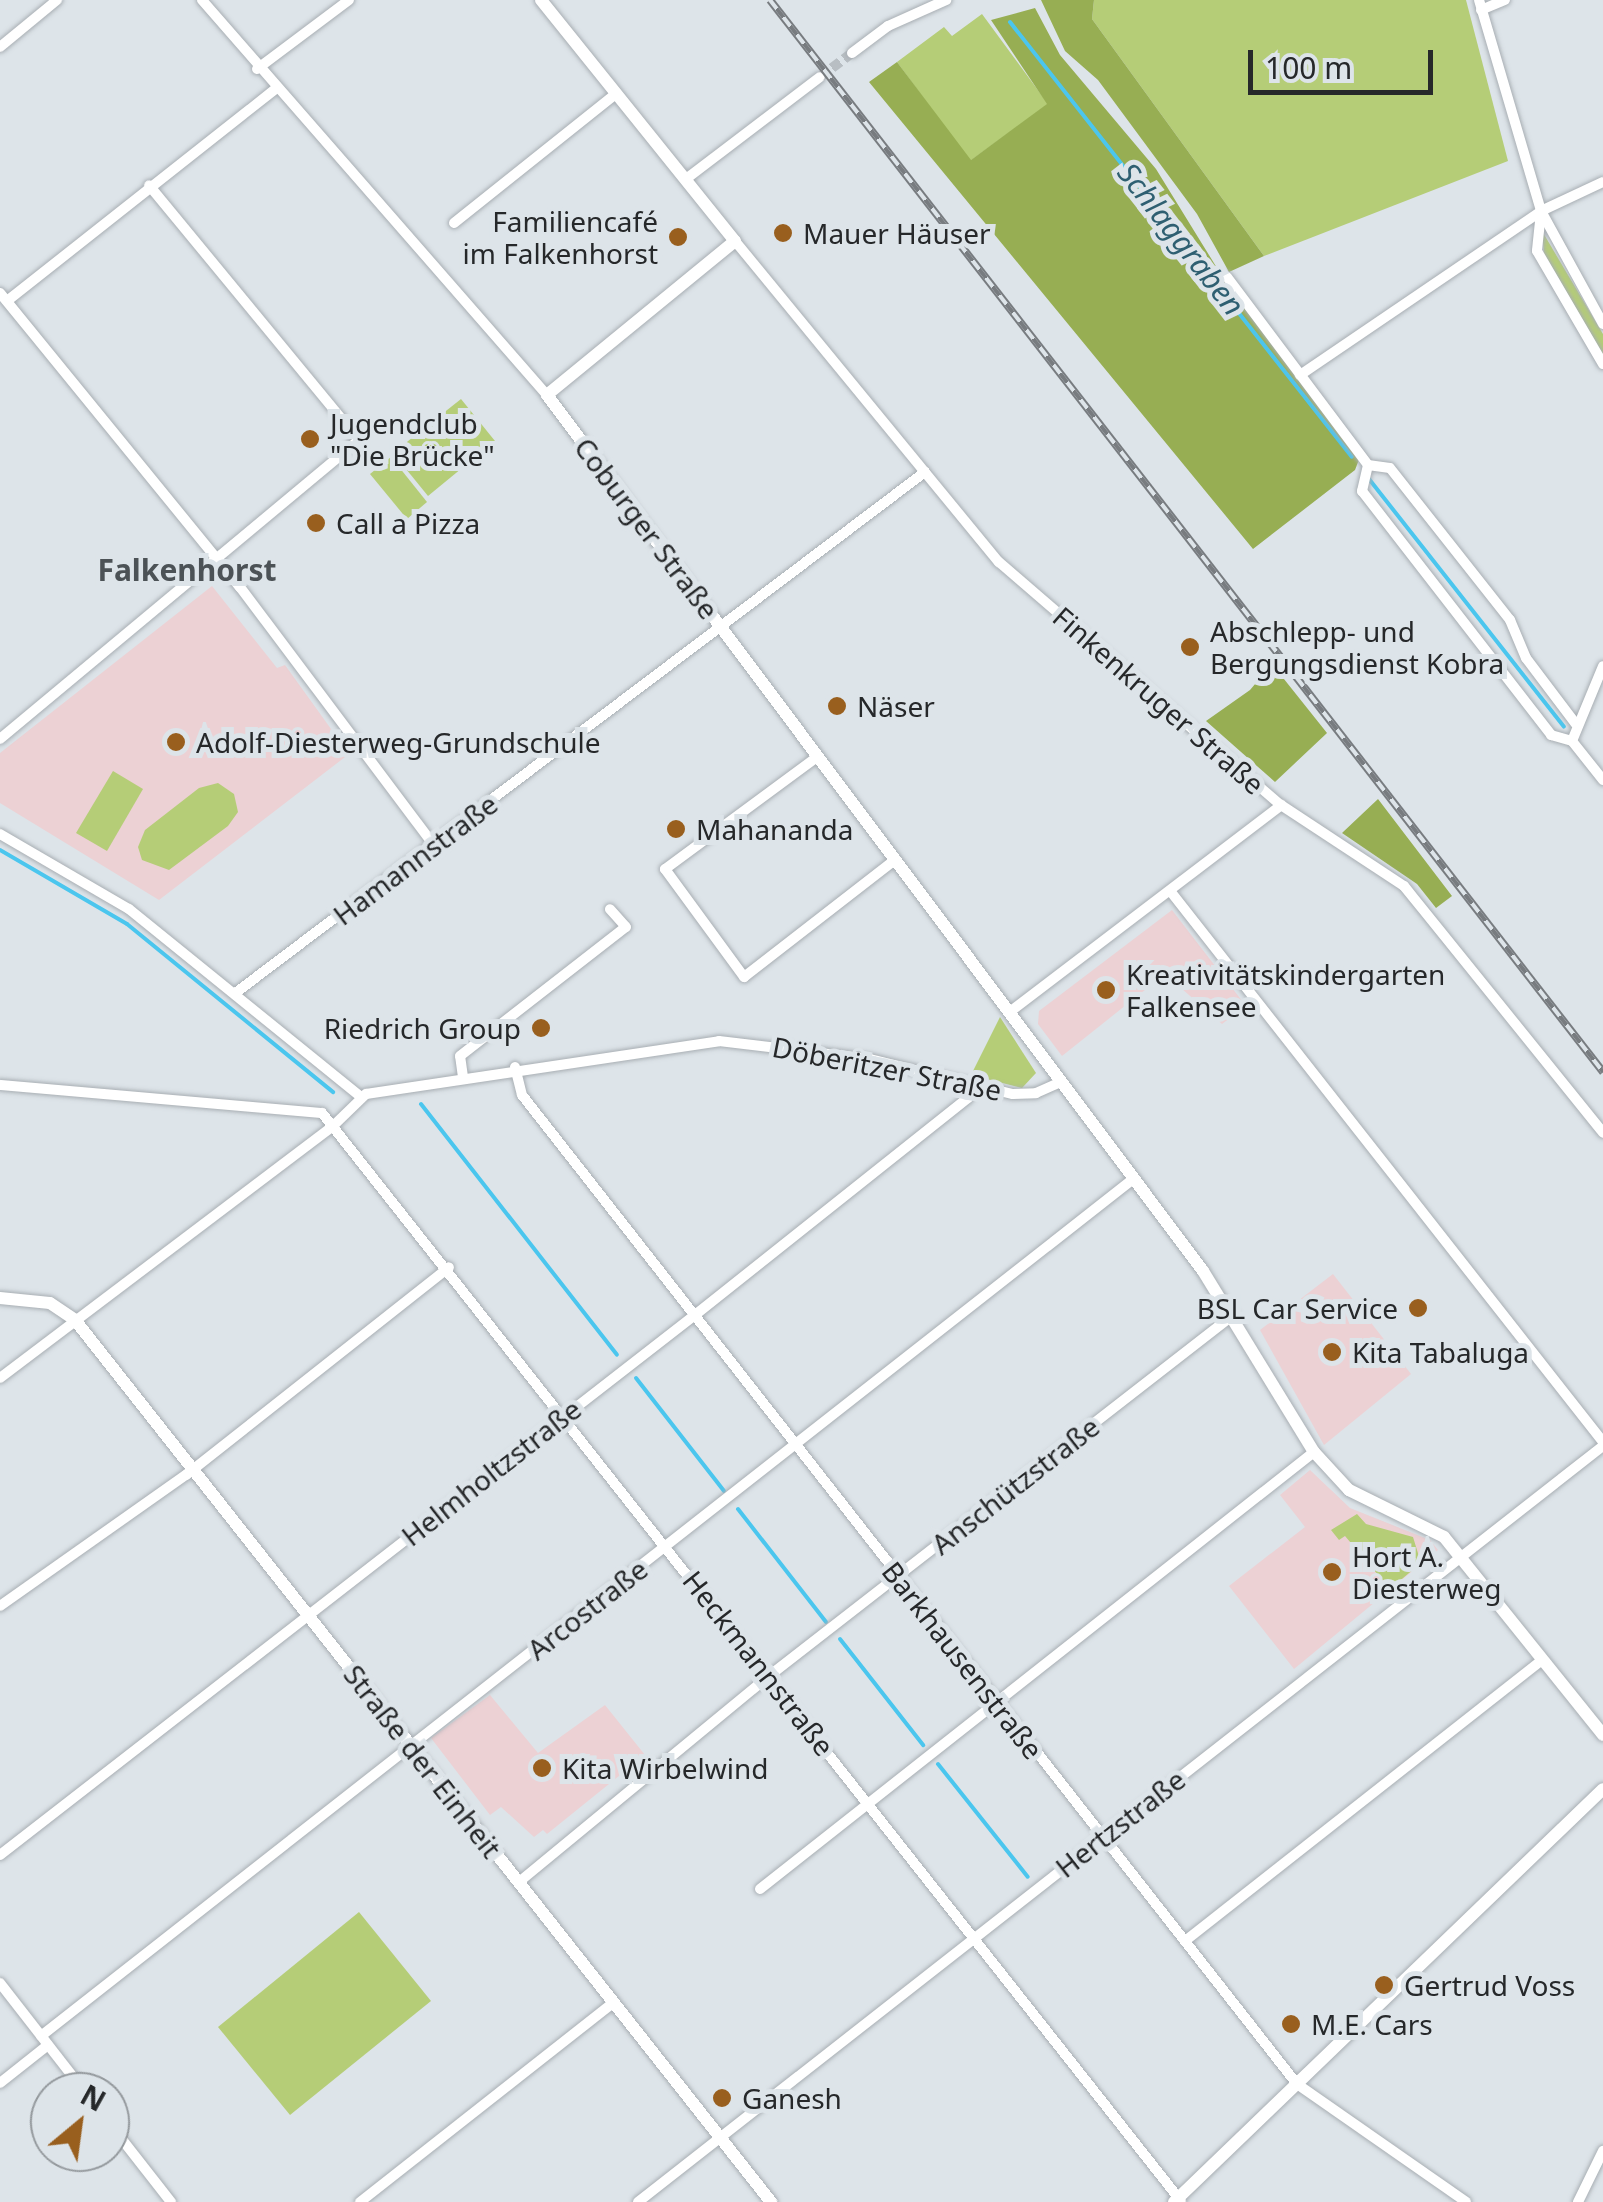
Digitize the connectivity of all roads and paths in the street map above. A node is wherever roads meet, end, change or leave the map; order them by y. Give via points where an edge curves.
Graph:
1 (57, 0) edge
2 (202, 0) edge
3 (348, 0) edge
4 (542, 0) edge
5 (946, 0) edge
6 (1505, 0) edge
7 (1480, 5) edge
8 (0, 47) edge
9 (852, 53) tunnel mouth
10 (257, 68) junction
11 (820, 77) tunnel mouth
12 (274, 89) junction
13 (617, 93) junction
14 (686, 180) junction
15 (1603, 182) edge
16 (149, 185) junction
17 (1541, 211) junction
18 (454, 222) dead end
19 (736, 240) junction
20 (1227, 277) dead end
21 (3, 297) edge
22 (1603, 324) edge
23 (1603, 364) edge
24 (1305, 372) junction
25 (547, 395) junction
26 (1368, 465) junction
27 (925, 472) junction
28 (216, 558) junction
29 (720, 625) junction
30 (1603, 666) edge
31 (1576, 724) junction
32 (1, 737) edge
33 (1572, 741) junction
34 (818, 757) junction
35 (1603, 780) edge
36 (1281, 806) junction
37 (0, 834) edge
38 (434, 846) junction
39 (896, 859) junction
40 (1171, 892) junction
41 (610, 909) dead end
42 (238, 991) junction
43 (1011, 1012) junction
44 (514, 1067) junction
45 (464, 1077) junction
46 (1058, 1082) junction
47 (974, 1083) junction
48 (0, 1085) edge
49 (360, 1096) junction
50 (333, 1126) junction
51 (1603, 1134) edge
52 (1132, 1180) junction
53 (449, 1267) junction
54 (0, 1298) edge
55 (694, 1315) junction
56 (1233, 1315) junction
57 (76, 1320) junction
58 (0, 1378) edge
59 (564, 1413) junction
60 (1603, 1444) edge
61 (796, 1446) junction
62 (1314, 1452) junction
63 (194, 1467) junction
64 (667, 1546) junction
65 (1462, 1557) junction
66 (898, 1577) junction
67 (0, 1606) edge
68 (308, 1616) junction
69 (1542, 1660) junction
70 (769, 1676) junction
71 (996, 1702) junction
72 (1603, 1735) edge
73 (413, 1747) junction
74 (1603, 1789) edge
75 (868, 1802) junction
76 (1102, 1837) junction
77 (0, 1855) edge
78 (518, 1882) junction
79 (760, 1889) dead end
80 (972, 1938) junction
81 (1186, 1941) junction
82 (0, 1983) edge
83 (613, 2002) junction
84 (44, 2040) junction
85 (69, 2072) edge
86 (0, 2083) edge
87 (1298, 2084) junction
88 (720, 2137) junction
89 (130, 2150) edge
90 (1603, 2151) edge
91 (1178, 2201) edge
92 (171, 2202) edge
93 (360, 2202) edge
94 (638, 2202) edge
95 (770, 2202) edge
96 (1466, 2202) edge
97 (1578, 2202) edge

1 - 8 street
2 - 10 street, Coburger Straße
3 - 10 street
4 - 13 street, Finkenkruger Straße
5 - 9 street via 888,26
6 - 7 street
7 - 17 street
10 - 12 street, Coburger Straße
11 - 14 street
12 - 16 street
12 - 25 street, Coburger Straße
13 - 14 street, Finkenkruger Straße
13 - 18 street
14 - 19 street, Finkenkruger Straße
15 - 17 street
16 - 21 street
16 - 28 street via 359,440
17 - 22 street
17 - 23 street via 1537,252
17 - 24 street
19 - 25 street
19 - 27 street, Finkenkruger Straße
20 - 24 street
21 - 28 street
24 - 26 street
25 - 29 street, Coburger Straße
26 - 31 street via 1390,468 1510,620 1526,658
26 - 33 street via 1362,491 1551,735
27 - 29 street, Hamannstraße
27 - 36 street, Finkenkruger Straße via 999,562
28 - 32 street
28 - 38 street
29 - 34 street, Coburger Straße
29 - 38 street, Hamannstraße
30 - 31 street
31 - 33 street
33 - 35 street
34 - 39 street, Coburger Straße
34 - 39 street via 664,868 744,977
36 - 40 street
36 - 51 street, Finkenkruger Straße via 1404,886 1429,910
37 - 42 street via 130,908
38 - 42 street, Hamannstraße
39 - 43 street, Coburger Straße
40 - 43 street
40 - 60 street
41 - 45 street via 626,927 460,1056
42 - 49 street
43 - 46 street, Coburger Straße
44 - 45 street, Döberitzer Straße
44 - 47 street, Döberitzer Straße via 719,1041 870,1059
44 - 55 street, Barkhausenstraße via 522,1095
45 - 49 street, Döberitzer Straße
46 - 47 street, Döberitzer Straße via 1024,1095
46 - 52 street
47 - 55 street, Helmholtzstraße via 968,1098
48 - 50 street via 322,1114
49 - 50 street
50 - 53 street, Heckmannstraße
50 - 57 street
52 - 56 street
52 - 61 street, Arcostraße
53 - 59 street, Heckmannstraße
53 - 63 street
54 - 57 street via 50,1303
55 - 59 street, Helmholtzstraße
55 - 61 street, Barkhausenstraße
56 - 62 street
56 - 66 street, Anschützstraße
57 - 58 street
57 - 63 street, Straße der Einheit
59 - 64 street, Heckmannstraße
59 - 68 street, Helmholtzstraße
60 - 65 street, Hertzstraße
61 - 64 street, Arcostraße
61 - 66 street, Barkhausenstraße
62 - 65 street via 1349,1490 1428,1525
62 - 71 street
63 - 67 street
63 - 68 street, Straße der Einheit
64 - 70 street, Heckmannstraße
64 - 73 street, Arcostraße
65 - 69 street
65 - 76 street, Hertzstraße
66 - 70 street, Anschützstraße
66 - 71 street, Barkhausenstraße
68 - 73 street, Straße der Einheit
68 - 77 street, Helmholtzstraße
69 - 72 street
69 - 81 street
70 - 75 street, Heckmannstraße
70 - 78 street, Anschützstraße
71 - 75 street
71 - 76 street, Barkhausenstraße
73 - 78 street, Straße der Einheit
73 - 84 street, Arcostraße
74 - 87 street
75 - 79 street
75 - 80 street, Heckmannstraße
76 - 80 street, Hertzstraße
76 - 81 street, Barkhausenstraße
78 - 83 street, Straße der Einheit
80 - 88 street, Hertzstraße
80 - 91 street, Heckmannstraße
81 - 87 street, Barkhausenstraße
82 - 84 street
83 - 88 street, Straße der Einheit
83 - 93 street
84 - 85 street
84 - 86 street, Arcostraße
87 - 91 street
87 - 96 street, Barkhausenstraße
88 - 94 street, Hertzstraße
88 - 95 street, Straße der Einheit
89 - 92 street
90 - 97 street

